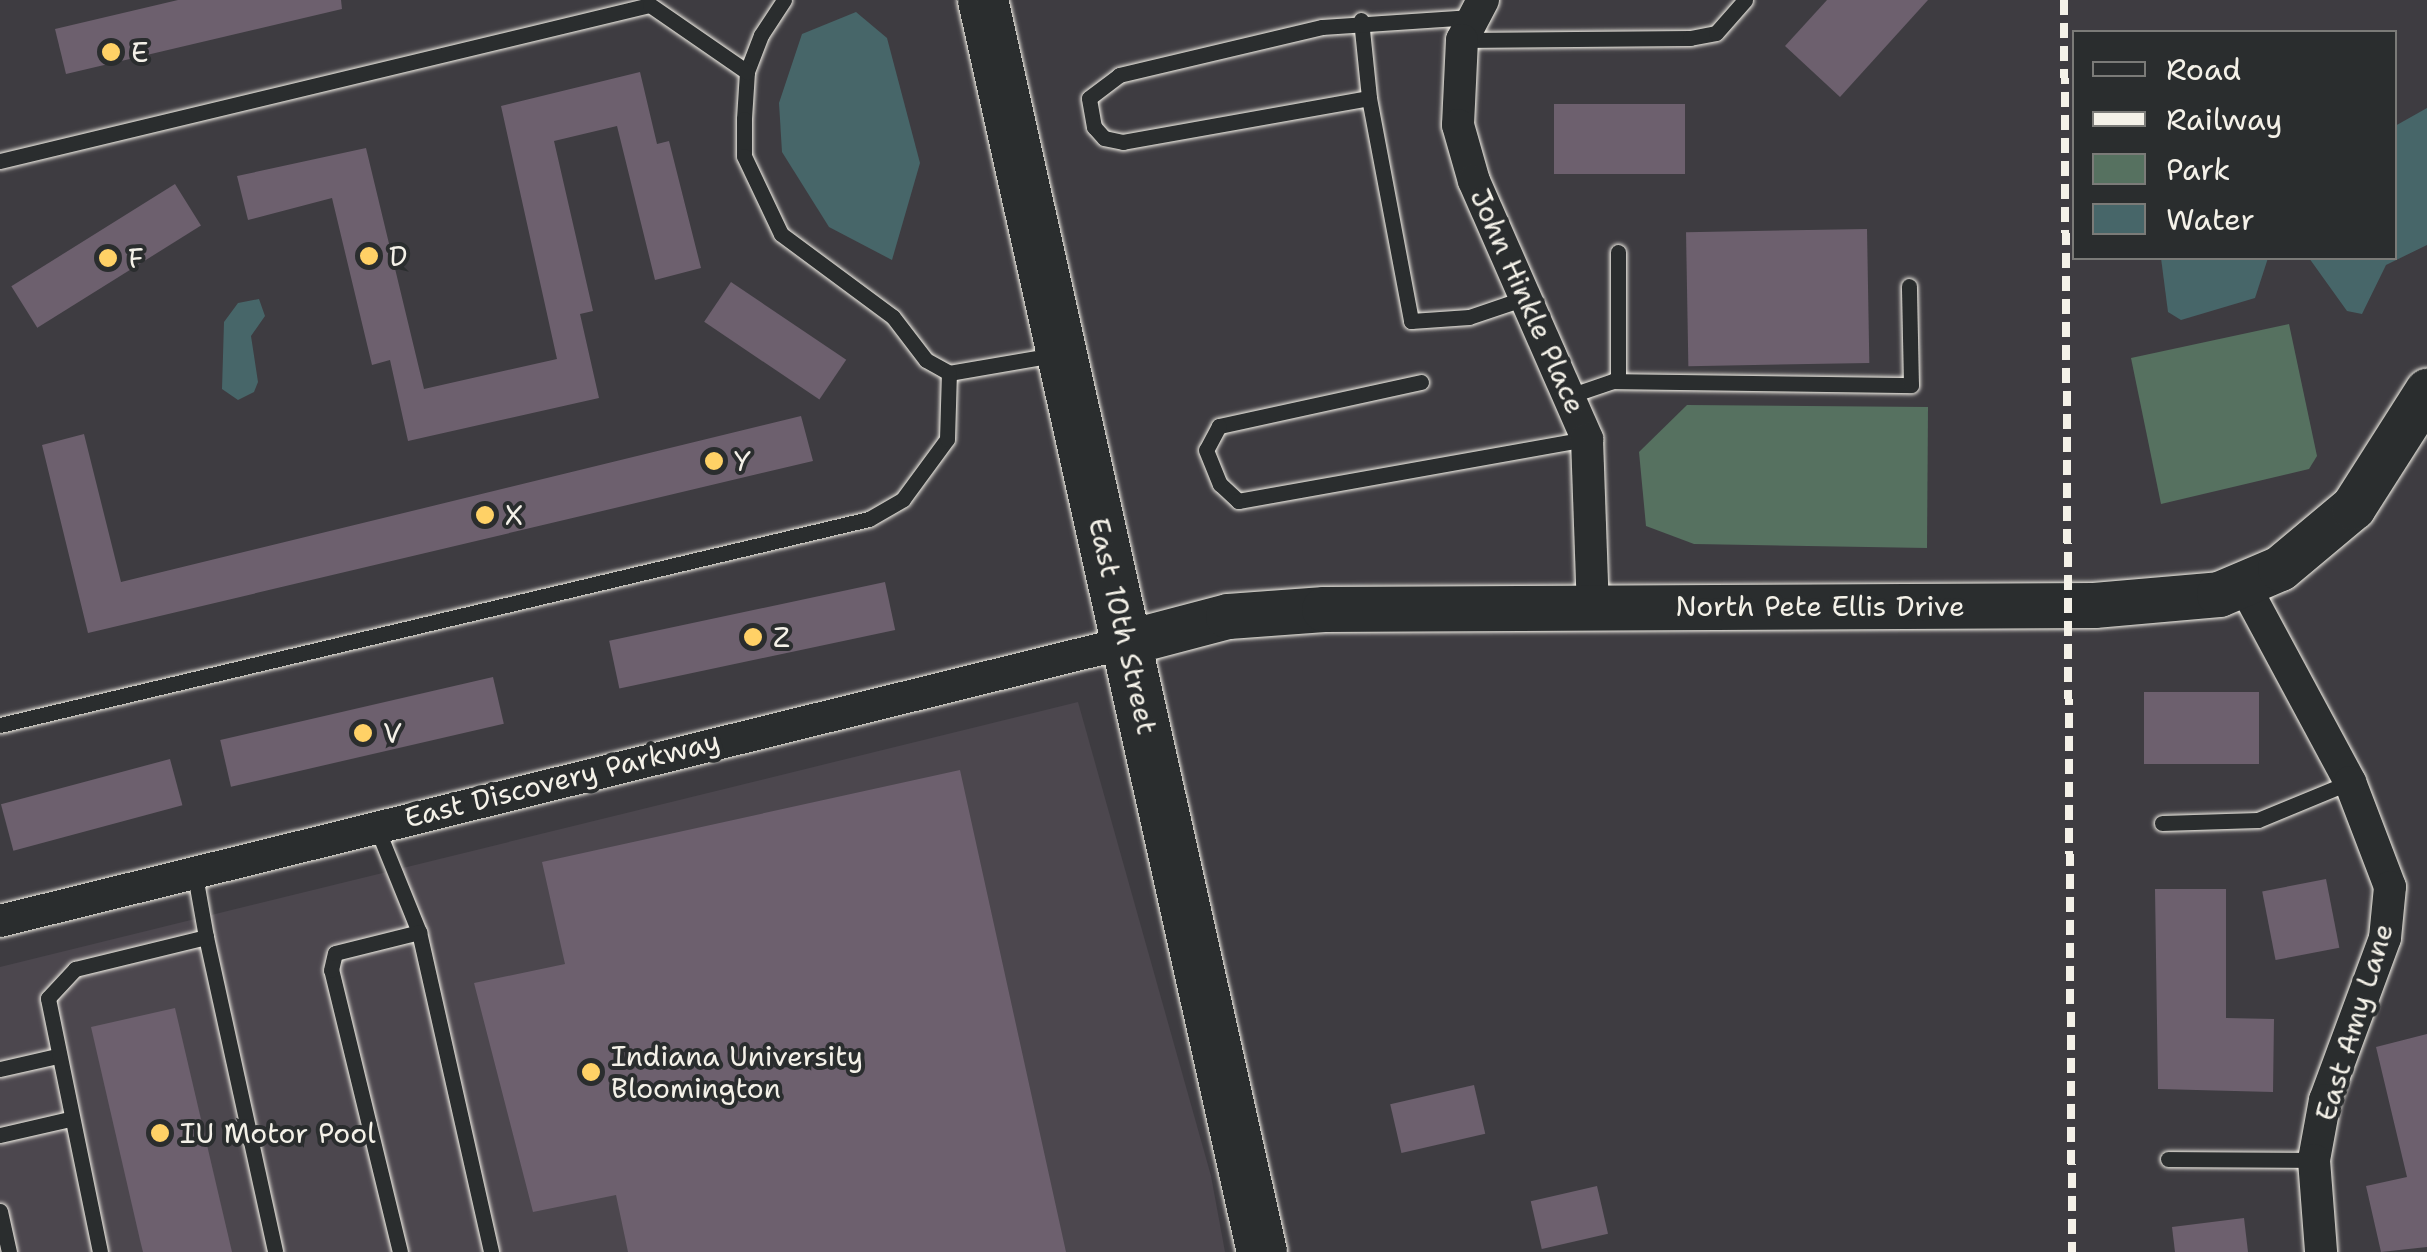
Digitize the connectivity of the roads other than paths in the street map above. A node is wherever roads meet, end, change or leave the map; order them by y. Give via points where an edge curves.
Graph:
1 (784, 0) edge
2 (983, 0) edge
3 (1745, 0) edge
4 (658, 2) edge
5 (1473, 19) edge
6 (1361, 20) junction
7 (748, 72) junction
8 (1368, 98) junction
9 (0, 161) edge
10 (1618, 252) dead end
11 (1910, 286) dead end
12 (1528, 297) junction
13 (1063, 354) junction
14 (949, 373) junction
15 (1618, 381) junction
16 (1421, 382) dead end
17 (2427, 391) edge
18 (1572, 395) junction
19 (1587, 439) junction
20 (2244, 585) junction
21 (1592, 608) junction
22 (1125, 643) junction
23 (0, 725) edge
24 (2350, 782) junction
25 (2162, 822) dead end
26 (376, 826) junction
27 (195, 875) junction
28 (0, 921) edge
29 (419, 932) junction
30 (206, 937) junction
31 (57, 1056) junction
32 (0, 1069) edge
33 (70, 1119) junction
34 (0, 1135) edge
35 (2168, 1159) dead end
36 (2314, 1160) junction
37 (0, 1210) edge
38 (9, 1252) edge
39 (100, 1252) edge
40 (275, 1252) edge
41 (400, 1252) edge
42 (492, 1252) edge
43 (1262, 1252) edge
44 (2321, 1252) edge

1 - 7 lane
2 - 13 main road, East 10th Street
3 - 5 lane via 1716,33 1690,38
4 - 7 lane
4 - 9 lane
5 - 6 lane
5 - 12 street, John Hinkle Place via 1458,125 1474,181
6 - 8 lane
6 - 8 lane via 1119,75 1089,98 1094,127 1104,138 1124,142
7 - 14 lane via 744,156 781,234 894,317 926,360
8 - 12 lane via 1411,321 1469,317
10 - 15 lane
11 - 15 lane via 1910,385
12 - 18 street, John Hinkle Place
13 - 14 lane
13 - 22 main road, East 10th Street
14 - 23 lane via 946,439 903,499 869,519
15 - 18 lane
16 - 19 lane via 1218,426 1206,450 1220,484 1238,501
17 - 20 street, North Pete Ellis Drive via 2353,507 2280,568
18 - 19 street, John Hinkle Place
19 - 21 street, John Hinkle Place
20 - 21 street, North Pete Ellis Drive via 2193,598 2094,605
20 - 24 street, East Amy Lane
21 - 22 street, North Pete Ellis Drive via 1228,616
22 - 26 street, East Discovery Parkway
22 - 43 main road, East 10th Street
24 - 25 lane via 2258,820
24 - 36 street, East Amy Lane via 2390,887 2385,938 2342,1040
26 - 27 street, East Discovery Parkway
26 - 29 lane
27 - 28 street, East Discovery Parkway
27 - 30 lane
29 - 41 lane via 334,952 331,970
29 - 42 lane
30 - 31 lane via 76,970 48,998
30 - 40 lane
31 - 32 lane
31 - 33 lane
33 - 34 lane
33 - 39 lane
35 - 36 lane
36 - 44 street, East Amy Lane
37 - 38 lane

